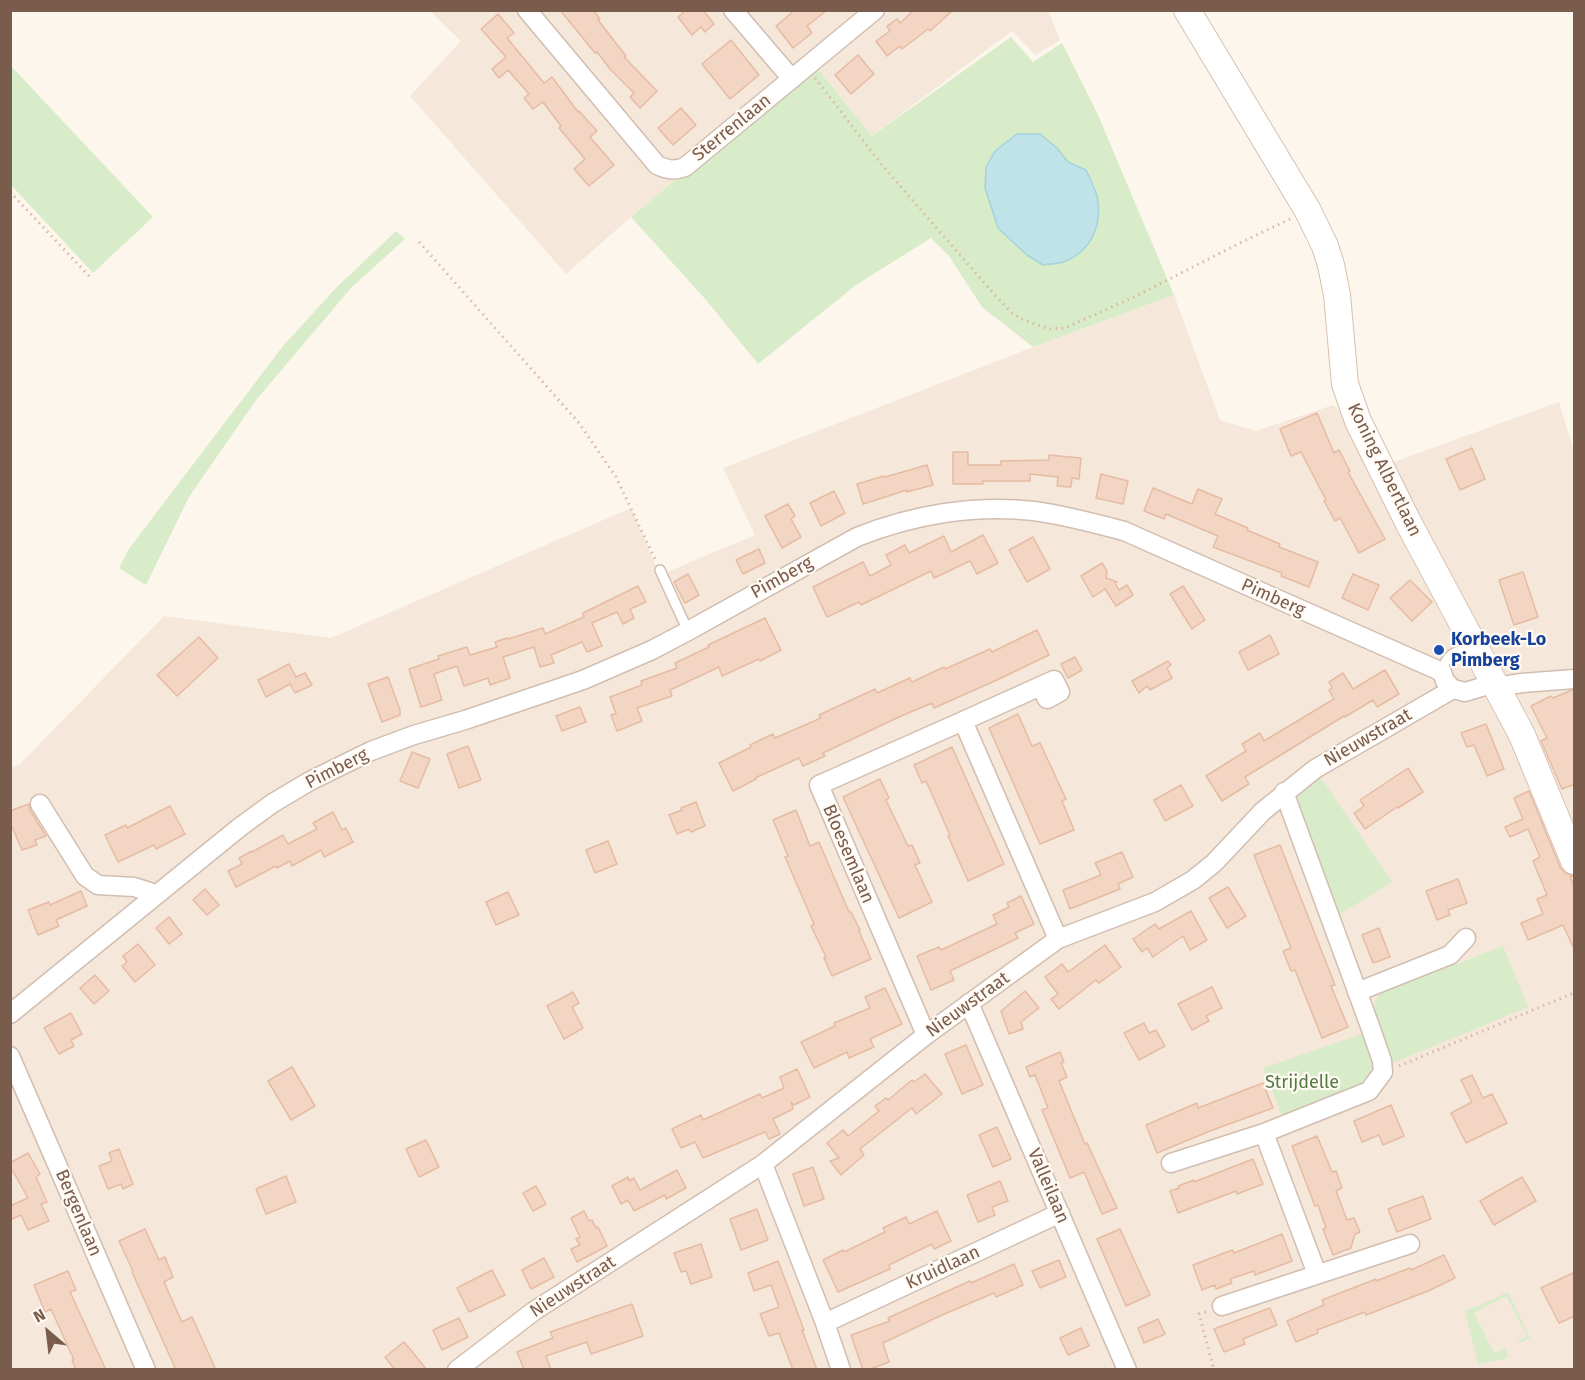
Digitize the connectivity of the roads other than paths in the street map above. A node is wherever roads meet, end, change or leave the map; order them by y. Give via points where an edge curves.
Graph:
1 (526, 10) edge
2 (733, 10) edge
3 (875, 10) edge
4 (1187, 10) edge
5 (792, 79) junction
6 (660, 570) road end
7 (688, 631) junction
8 (1481, 661) junction
9 (1442, 672) junction
10 (1575, 679) edge
11 (1040, 686) dead end
12 (1496, 687) junction
13 (1453, 689) junction
14 (963, 721) junction
15 (1284, 792) junction
16 (40, 804) dead end
17 (1575, 861) edge
18 (156, 894) junction
19 (1466, 938) dead end
20 (1058, 939) junction
21 (1357, 992) junction
22 (969, 1003) junction
23 (10, 1014) edge
24 (926, 1035) junction
25 (10, 1056) edge
26 (1264, 1133) junction
27 (1171, 1163) dead end
28 (763, 1164) junction
29 (1060, 1213) junction
30 (1410, 1244) dead end
31 (1317, 1274) junction
32 (1222, 1306) road end
33 (825, 1323) junction
34 (146, 1370) edge
35 (458, 1370) edge
36 (841, 1370) edge
37 (1127, 1370) edge

1 - 5 street, Sterrenlaan via 657,165 666,169 685,167
2 - 5 street
3 - 5 street, Sterrenlaan
4 - 8 street, Koning Albertlaan via 1325,246 1337,294 1349,400
6 - 7 lane
7 - 9 street, Pimberg via 882,527 954,512 1032,511 1083,519 1124,531
7 - 18 street, Pimberg via 583,680 414,735 349,761 273,803
8 - 9 lane via 1476,654 1462,650 1447,658
8 - 12 street, Koning Albertlaan
9 - 13 street
10 - 12 street, Nieuwstraat
11 - 14 street, Bloesemlaan via 1047,699 1060,692 1054,680 1044,684
12 - 13 street, Nieuwstraat via 1465,692
12 - 17 street, Koning Albertlaan via 1522,735
13 - 15 street, Nieuwstraat via 1321,765
14 - 20 street
14 - 24 street, Bloesemlaan via 819,785
15 - 20 street, Nieuwstraat via 1193,880 1155,902
15 - 21 street
16 - 18 street via 85,876 98,885 134,886
18 - 23 street, Pimberg
19 - 21 street via 1450,955
20 - 22 street, Nieuwstraat
21 - 26 street via 1383,1061 1383,1072 1369,1091
22 - 24 street, Nieuwstraat
22 - 29 street, Valleilaan
24 - 28 street, Nieuwstraat
25 - 34 street, Bergenlaan
26 - 27 street
26 - 31 street
28 - 33 street
28 - 35 street, Nieuwstraat via 534,1311
29 - 33 street, Kruidlaan
29 - 37 street, Valleilaan
30 - 31 street
31 - 32 street
33 - 36 street

